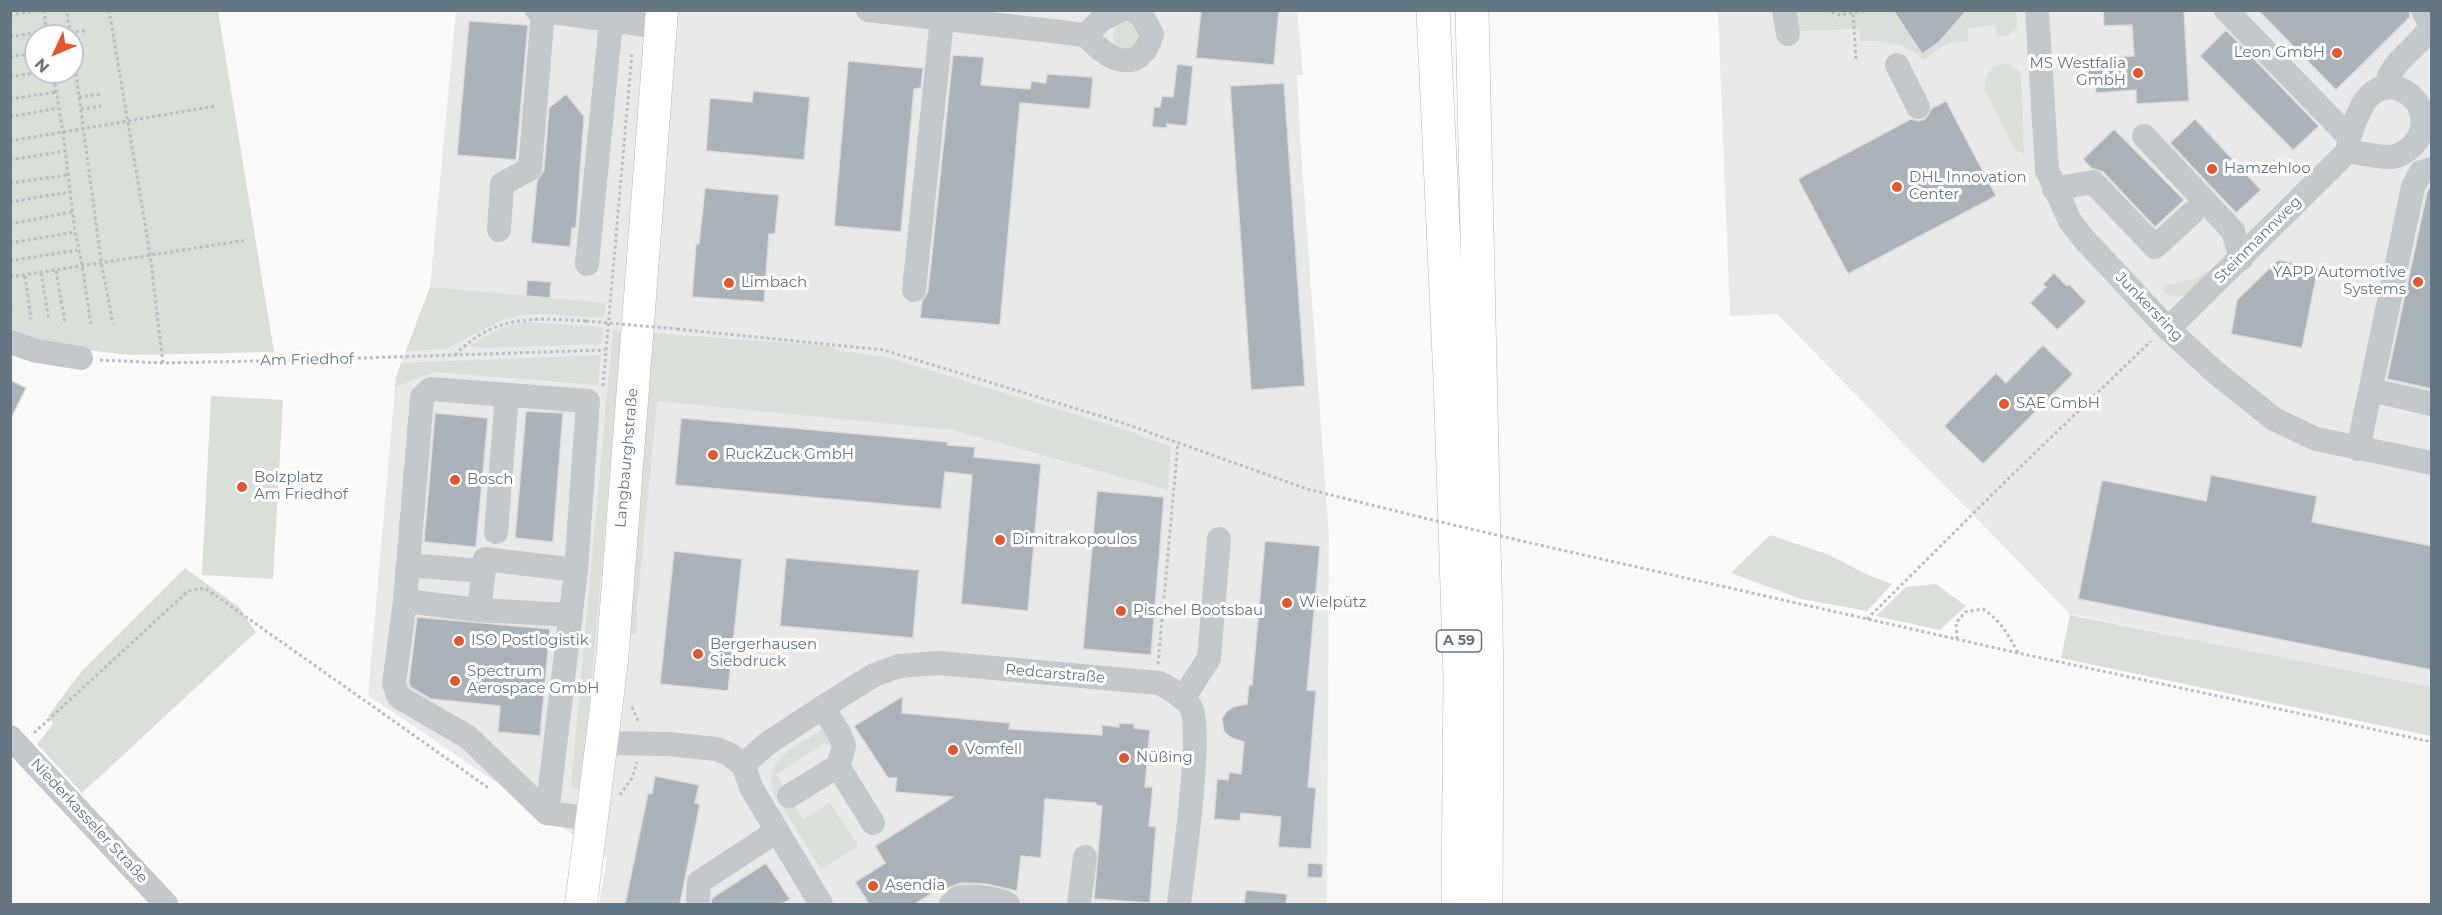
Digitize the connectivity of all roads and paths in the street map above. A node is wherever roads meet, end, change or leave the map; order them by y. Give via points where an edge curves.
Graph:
1 (43, 10) edge
2 (63, 10) edge
3 (110, 10) edge
4 (1433, 10) edge
5 (1472, 10) edge
6 (1826, 10) edge
7 (1868, 10) edge
8 (2037, 10) edge
9 (2226, 10) edge
10 (2423, 10) edge
11 (540, 11) edge
12 (880, 11) edge
13 (1133, 11) edge
14 (1852, 14) junction
15 (10, 15) edge
16 (942, 19) junction
17 (653, 20) edge
18 (611, 21) junction
19 (69, 24) edge
20 (87, 31) dead end
21 (84, 32) edge
22 (1086, 34) junction
23 (1856, 59) dead end
24 (1897, 65) dead end
25 (55, 84) edge
26 (77, 84) edge
27 (2386, 87) junction
28 (56, 92) junction
29 (102, 94) dead end
30 (79, 98) junction
31 (10, 99) edge
32 (101, 106) dead end
33 (216, 106) dead end
34 (1918, 106) dead end
35 (58, 108) junction
36 (81, 109) junction
37 (10, 117) edge
38 (128, 119) junction
39 (83, 127) junction
40 (63, 133) junction
41 (2144, 136) dead end
42 (10, 141) edge
43 (2348, 143) junction
44 (65, 151) junction
45 (10, 160) edge
46 (2432, 169) edge
47 (68, 175) junction
48 (10, 183) edge
49 (2054, 189) junction
50 (70, 192) junction
51 (10, 202) edge
52 (72, 212) junction
53 (2192, 213) dead end
54 (10, 224) edge
55 (499, 230) dead end
56 (75, 232) junction
57 (247, 240) dead end
58 (10, 243) edge
59 (77, 250) junction
60 (150, 254) junction
61 (2241, 259) junction
62 (10, 261) edge
63 (100, 261) junction
64 (82, 264) junction
65 (587, 264) dead end
66 (56, 271) junction
67 (41, 273) junction
68 (25, 276) junction
69 (10, 277) edge
70 (914, 291) dead end
71 (10, 306) edge
72 (12, 312) edge
73 (31, 319) dead end
74 (49, 320) dead end
75 (65, 323) dead end
76 (113, 324) dead end
77 (90, 325) dead end
78 (2168, 329) junction
79 (10, 342) edge
80 (455, 355) junction
81 (81, 358) joint
82 (163, 363) junction
83 (2371, 390) junction
84 (507, 395) junction
85 (2432, 404) edge
86 (1178, 443) junction
87 (2358, 449) junction
88 (2432, 464) edge
89 (496, 532) dead end
90 (1219, 539) dead end
91 (408, 565) junction
92 (576, 570) junction
93 (484, 571) junction
94 (405, 601) junction
95 (480, 610) junction
96 (571, 615) junction
97 (1867, 619) junction
98 (1957, 639) junction
99 (2018, 653) junction
100 (1159, 683) junction
101 (1184, 699) junction
102 (823, 707) junction
103 (34, 733) dead end
104 (10, 737) edge
105 (2432, 742) edge
106 (601, 743) junction
107 (743, 765) junction
108 (838, 766) junction
109 (499, 795) dead end
110 (789, 796) dead end
111 (547, 813) junction
112 (592, 819) junction
113 (873, 823) dead end
114 (777, 831) junction
115 (1085, 857) dead end
116 (698, 899) dead end
117 (166, 904) edge
118 (581, 904) edge
119 (821, 904) edge
120 (951, 904) edge
121 (1008, 904) edge
122 (1079, 904) edge
123 (1179, 904) edge
124 (1458, 904) edge
125 (1486, 904) edge

1 - 15 path
2 - 19 path
3 - 38 path
4 - 124 highway, A 59 via 1460,677
5 - 125 highway, A 59 via 1487,675
6 - 14 path
7 - 14 path
8 - 49 street, Junkersring via 2044,141
9 - 43 street
10 - 27 street via 2431,26 2392,68
11 - 18 street
11 - 55 street via 530,169 502,184
12 - 16 street
13 - 22 street via 1101,20
13 - 22 street via 1142,16 1152,34 1149,45 1134,59 1120,61 1107,55
14 - 23 path
16 - 22 street
16 - 70 street
17 - 18 street
17 - 80 path, Am Friedhof via 606,350
17 - 106 main road, Langbaurghstraße via 612,661
18 - 65 street
20 - 21 path
24 - 34 street
25 - 28 path
26 - 30 path
27 - 43 street, Steinmannweg via 2364,102
27 - 43 street via 2400,88 2414,96 2423,109 2423,133 2404,153 2391,157
28 - 31 path
28 - 35 path
29 - 30 path
30 - 36 path
32 - 36 path
33 - 38 path
35 - 37 path
35 - 40 path
36 - 39 path
38 - 39 path
38 - 60 path
39 - 40 path
39 - 63 path
40 - 42 path
40 - 44 path
41 - 61 street via 2233,231
43 - 61 street, Steinmannweg
44 - 45 path
44 - 47 path
46 - 83 street via 2421,172 2413,187
47 - 48 path
47 - 50 path
49 - 53 street via 2094,182 2154,247
49 - 78 street, Junkersring via 2084,239
50 - 51 path
50 - 52 path
52 - 54 path
52 - 56 path
56 - 58 path
56 - 59 path
57 - 60 path
59 - 62 path
59 - 64 path
60 - 63 path
60 - 82 path
61 - 78 street, Steinmannweg
63 - 64 path
63 - 76 path
64 - 66 path
64 - 77 path
66 - 67 path
66 - 75 path
67 - 68 path
67 - 74 path
68 - 69 path
68 - 73 path
71 - 72 path
78 - 87 street, Junkersring via 2274,419 2316,439
78 - 97 path via 2018,469
79 - 81 street
80 - 82 path, Am Friedhof
80 - 86 path, bridge via 467,342 521,319 586,321 884,350
81 - 82 path, Am Friedhof
83 - 85 street
83 - 87 street
84 - 89 street
84 - 91 street via 431,389 422,397
84 - 92 street via 588,401
86 - 97 path, bridge via 1307,489
86 - 100 path
87 - 88 street, Junkersring
90 - 101 street via 1209,658
91 - 93 street
91 - 94 street
92 - 93 street via 485,559
92 - 96 street
93 - 95 street
94 - 95 street
94 - 111 street via 394,684 399,697 468,737
95 - 96 street
96 - 111 street
97 - 98 path
98 - 99 path
98 - 99 path via 1956,623 1965,612 1983,609 2008,632
99 - 105 path
100 - 101 street, Redcarstraße
100 - 102 street, Redcarstraße via 915,663 874,675
101 - 123 street via 1195,718 1195,745
102 - 107 street, Redcarstraße via 768,743
102 - 108 street via 844,746
103 - 109 path via 188,591 205,588
104 - 117 street, Niederkasseler Straße
106 - 107 street via 716,749
106 - 112 main road, Langbaurghstraße
107 - 114 street
108 - 110 street
108 - 113 street
111 - 112 street
112 - 118 main road, Langbaurghstraße
114 - 116 street via 699,882
114 - 119 street
115 - 122 street
120 - 121 street via 967,896

